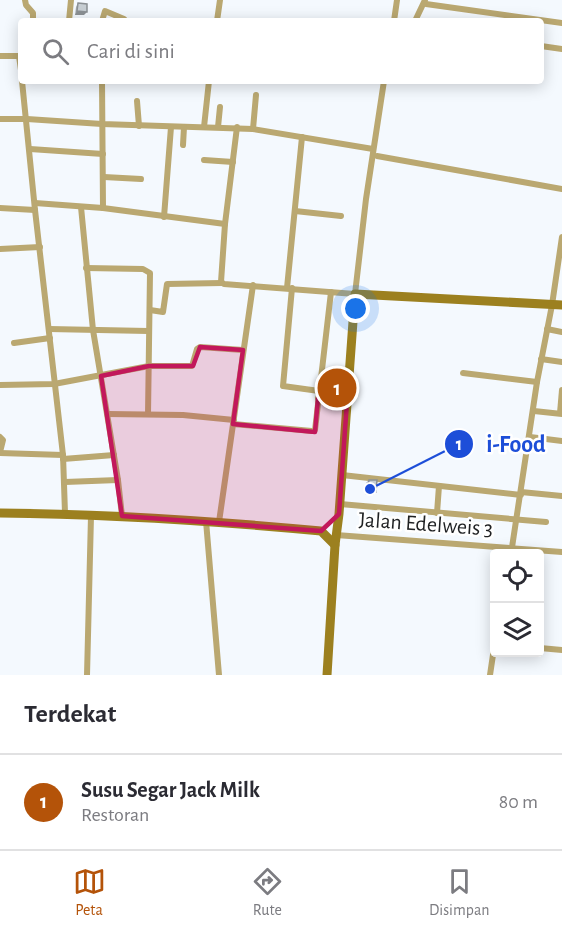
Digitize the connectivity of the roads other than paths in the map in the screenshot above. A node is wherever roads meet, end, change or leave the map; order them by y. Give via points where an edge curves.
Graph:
1 (26, 0) edge
2 (71, 0) edge
3 (220, 0) edge
4 (397, 0) edge
5 (425, 2) edge
6 (33, 18) edge
7 (69, 18) edge
8 (103, 18) edge
9 (120, 18) edge
10 (217, 18) edge
11 (394, 18) edge
12 (417, 18) edge
13 (529, 18) edge
14 (544, 20) edge
15 (562, 23) edge
16 (544, 47) edge
17 (562, 50) edge
18 (0, 56) edge
19 (18, 56) edge
20 (22, 84) edge
21 (102, 84) edge
22 (209, 84) edge
23 (384, 84) edge
24 (256, 95) dead end
25 (136, 101) dead end
26 (219, 107) dead end
27 (0, 119) edge
28 (27, 119) junction
29 (102, 124) junction
30 (139, 126) junction
31 (171, 127) junction
32 (184, 127) junction
33 (204, 127) junction
34 (218, 127) junction
35 (237, 128) junction
36 (253, 129) junction
37 (302, 137) junction
38 (183, 145) dead end
39 (30, 149) junction
40 (373, 149) junction
41 (103, 154) junction
42 (377, 156) dead end
43 (204, 160) dead end
44 (233, 162) junction
45 (104, 177) junction
46 (141, 179) dead end
47 (562, 189) edge
48 (35, 206) junction
49 (81, 207) junction
50 (0, 208) edge
51 (103, 208) junction
52 (295, 211) junction
53 (341, 216) dead end
54 (164, 217) junction
55 (225, 224) junction
56 (562, 237) edge
57 (40, 248) junction
58 (0, 249) edge
59 (86, 268) junction
60 (222, 283) junction
61 (253, 285) junction
62 (290, 288) junction
63 (331, 292) junction
64 (355, 294) junction
65 (552, 305) junction
66 (562, 305) edge
67 (150, 310) junction
68 (49, 329) junction
69 (547, 329) junction
70 (93, 330) junction
71 (148, 331) junction
72 (562, 332) edge
73 (50, 338) junction
74 (14, 343) dead end
75 (243, 350) junction
76 (541, 359) junction
77 (562, 362) edge
78 (149, 366) junction
79 (463, 373) dead end
80 (101, 376) junction
81 (537, 382) junction
82 (54, 384) junction
83 (0, 385) edge
84 (562, 390) edge
85 (319, 394) junction
86 (347, 402) junction
87 (534, 411) junction
88 (561, 413) edge
89 (108, 414) junction
90 (148, 414) junction
91 (233, 422) junction
92 (0, 437) edge
93 (530, 437) junction
94 (562, 441) edge
95 (0, 453) edge
96 (114, 455) junction
97 (63, 457) junction
98 (342, 475) junction
99 (118, 480) junction
100 (65, 482) junction
101 (439, 486) junction
102 (521, 494) junction
103 (562, 496) edge
104 (340, 509) junction
105 (0, 513) edge
106 (65, 513) junction
107 (437, 513) junction
108 (91, 516) junction
109 (122, 516) junction
110 (517, 519) junction
111 (206, 521) junction
112 (219, 522) junction
113 (546, 522) dead end
114 (321, 531) junction
115 (336, 535) junction
116 (335, 545) junction
117 (490, 549) edge
118 (512, 549) edge
119 (544, 552) edge
120 (562, 552) edge
121 (544, 648) edge
122 (562, 650) edge
123 (493, 657) edge
124 (87, 675) edge
125 (219, 675) edge
126 (327, 675) edge
127 (490, 675) edge

1 - 6 street
2 - 7 street
3 - 10 street
4 - 11 street
5 - 12 street
5 - 13 street
8 - 9 street via 105,11
14 - 15 street
16 - 17 street
18 - 19 street
20 - 28 street
21 - 29 street
22 - 33 street
23 - 40 street
24 - 36 street
25 - 30 street
26 - 34 street
27 - 28 street
28 - 29 street
28 - 39 street
29 - 30 street
29 - 41 street
30 - 31 street
31 - 32 street
31 - 54 street
32 - 33 street
32 - 38 street
33 - 34 street
34 - 35 street
35 - 36 street
35 - 44 street
36 - 37 street
37 - 40 street
37 - 52 street
39 - 41 street
39 - 48 street
40 - 64 street
41 - 45 street
42 - 47 street
43 - 44 street
44 - 55 street
45 - 46 street
45 - 51 street
48 - 49 street
48 - 50 street
48 - 57 street
49 - 51 street
49 - 59 street
51 - 54 street
52 - 53 street
52 - 62 street
54 - 55 street
55 - 60 street
56 - 65 street
57 - 58 street
57 - 68 street
59 - 67 street via 148,270 152,280
59 - 70 street
60 - 61 street
60 - 67 street via 167,284 163,312
61 - 62 street
61 - 75 street
62 - 63 street
62 - 85 street via 283,386
63 - 64 street
63 - 85 street
64 - 65 street
64 - 86 street
65 - 66 street
65 - 69 street
67 - 71 street
68 - 70 street
68 - 73 street
69 - 72 street
69 - 76 street
70 - 71 street
70 - 80 street
71 - 78 street
73 - 74 street
73 - 82 street
75 - 78 street via 200,347 192,366
75 - 91 street
76 - 77 street
76 - 81 street
78 - 80 street
78 - 90 street
79 - 81 street
80 - 82 street
80 - 89 street
81 - 87 street
82 - 83 street
82 - 97 street
84 - 88 street
85 - 86 street
85 - 91 street via 313,431
86 - 98 street
87 - 88 street
87 - 93 street
89 - 90 street
89 - 96 street
90 - 91 street
91 - 112 street
92 - 95 street
93 - 94 street
93 - 102 street
95 - 97 street
96 - 97 street
96 - 99 street
97 - 100 street
98 - 101 street
98 - 104 street
99 - 100 street
99 - 109 street
100 - 106 street
101 - 102 street
101 - 107 street
102 - 103 street
102 - 110 street
104 - 107 street
104 - 114 street
104 - 115 street
105 - 106 street
106 - 108 street
107 - 110 street
108 - 109 street
108 - 124 street
109 - 111 street
110 - 113 street
110 - 118 street
111 - 112 street
111 - 125 street
112 - 114 street
114 - 116 street
115 - 116 street
115 - 117 street, Jalan Edelweis 3
116 - 126 street
119 - 120 street, Jalan Edelweis 3
121 - 122 street
123 - 127 street

